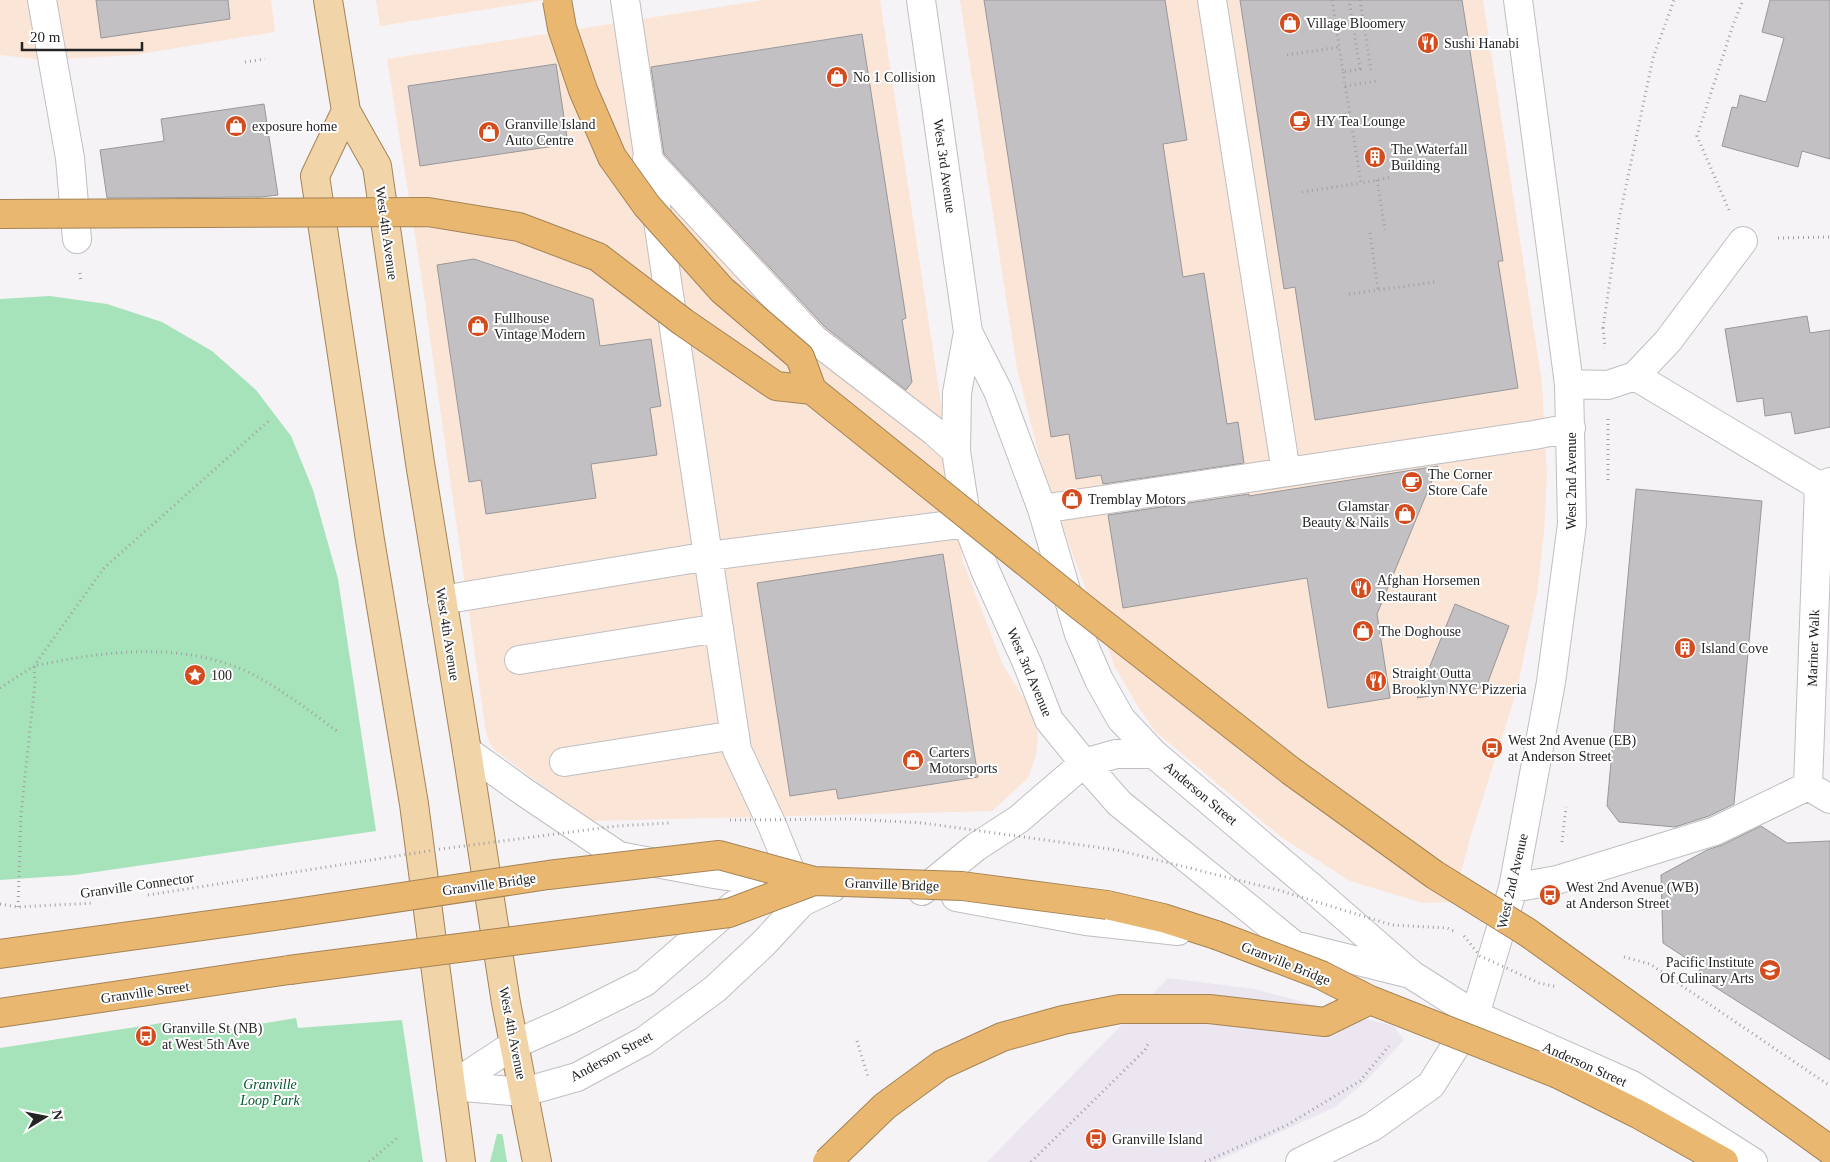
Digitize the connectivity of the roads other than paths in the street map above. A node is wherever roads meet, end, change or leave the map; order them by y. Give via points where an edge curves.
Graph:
1 (42, 0) edge
2 (328, 0) edge
3 (557, 0) edge
4 (625, 0) edge
5 (922, 0) edge
6 (1212, 0) edge
7 (1518, 0) edge
8 (346, 111) junction
9 (647, 159) junction
10 (0, 214) edge
11 (77, 239) dead end
12 (1743, 241) road end
13 (968, 332) junction
14 (1635, 376) junction
15 (1569, 384) junction
16 (812, 390) junction
17 (1571, 428) junction
18 (956, 451) junction
19 (1286, 472) junction
20 (1825, 484) edge
21 (1042, 509) junction
22 (968, 523) junction
23 (708, 556) junction
24 (442, 600) junction
25 (719, 628) junction
26 (519, 660) dead end
27 (735, 735) junction
28 (467, 751) junction
29 (1154, 754) junction
30 (564, 762) dead end
31 (1084, 763) junction
32 (1819, 792) edge
33 (803, 883) junction
34 (1513, 888) junction
35 (922, 891) junction
36 (1294, 945) junction
37 (0, 954) edge
38 (290, 970) joint
39 (1412, 975) junction
40 (1370, 1000) junction
41 (0, 1013) edge
42 (1475, 1015) junction
43 (515, 1044) junction
44 (451, 1086) junction
45 (524, 1092) junction
46 (1830, 1150) edge
47 (461, 1162) edge
48 (537, 1162) edge
49 (827, 1162) edge
50 (1300, 1162) edge
51 (1724, 1162) edge
52 (1753, 1162) edge

1 - 11 street via 70,158
2 - 8 main road, West 4th Avenue
3 - 16 highway, bridge via 562,28 583,90 612,157 647,206 722,290 800,357
4 - 9 street
5 - 13 street, West 3rd Avenue
6 - 19 street
7 - 15 street, West 2nd Avenue
8 - 24 main road, West 4th Avenue via 377,166
8 - 44 main road via 315,176 414,804
9 - 18 street via 814,340
9 - 23 street
10 - 16 highway, bridge via 428,212 519,227 598,257 776,386
12 - 14 street via 1668,341
13 - 18 street, West 3rd Avenue via 957,393
13 - 21 street, West 3rd Avenue via 998,390
14 - 15 street via 1608,385
14 - 20 street, Mariner Walk
15 - 17 street, West 2nd Avenue
16 - 46 highway, bridge via 1291,770 1435,874 1528,932
17 - 19 street
17 - 34 street, West 2nd Avenue via 1572,524 1551,682
18 - 22 street, West 3rd Avenue
19 - 21 street
20 - 32 street, Mariner Walk
21 - 29 street, West 3rd Avenue via 1079,634 1099,680 1121,719
22 - 23 street
22 - 31 street, West 3rd Avenue via 1049,720
23 - 24 street
23 - 25 street
24 - 28 main road, West 4th Avenue
25 - 26 street
25 - 27 street
27 - 30 street
27 - 33 street via 737,750
28 - 33 street, Anderson Street via 620,856 714,874
28 - 43 main road, West 4th Avenue
29 - 31 street, Anderson Street via 1116,754
29 - 39 street, Anderson Street
31 - 35 street, Anderson Street via 1019,819 976,847
31 - 36 street, West 3rd Avenue via 1119,803
32 - 34 street via 1715,831 1557,880
33 - 35 street, Anderson Street
33 - 37 highway, Granville Bridge, bridge via 719,855 548,875
33 - 38 highway, Granville Bridge, bridge via 729,913
33 - 40 highway, Granville Bridge, bridge via 962,886 1107,905 1216,935 1320,975
33 - 43 street via 738,902 645,982
33 - 45 street, Anderson Street via 802,902 715,989 644,1041 577,1077
34 - 42 street, West 2nd Avenue
35 - 36 street, Anderson Street via 1086,921
36 - 39 street, Anderson Street
38 - 41 highway, Granville Street
39 - 42 street, Anderson Street
40 - 49 highway, bridge via 1325,1022 1209,1009 1120,1009 1002,1037 941,1064 885,1106
40 - 51 highway, Granville Bridge, bridge via 1558,1074
42 - 50 street, West 2nd Avenue via 1431,1085 1372,1127
42 - 52 street, Anderson Street via 1632,1085
43 - 44 street
43 - 45 main road, West 4th Avenue
44 - 45 street, Anderson Street
44 - 47 main road
45 - 48 main road, West 4th Avenue

